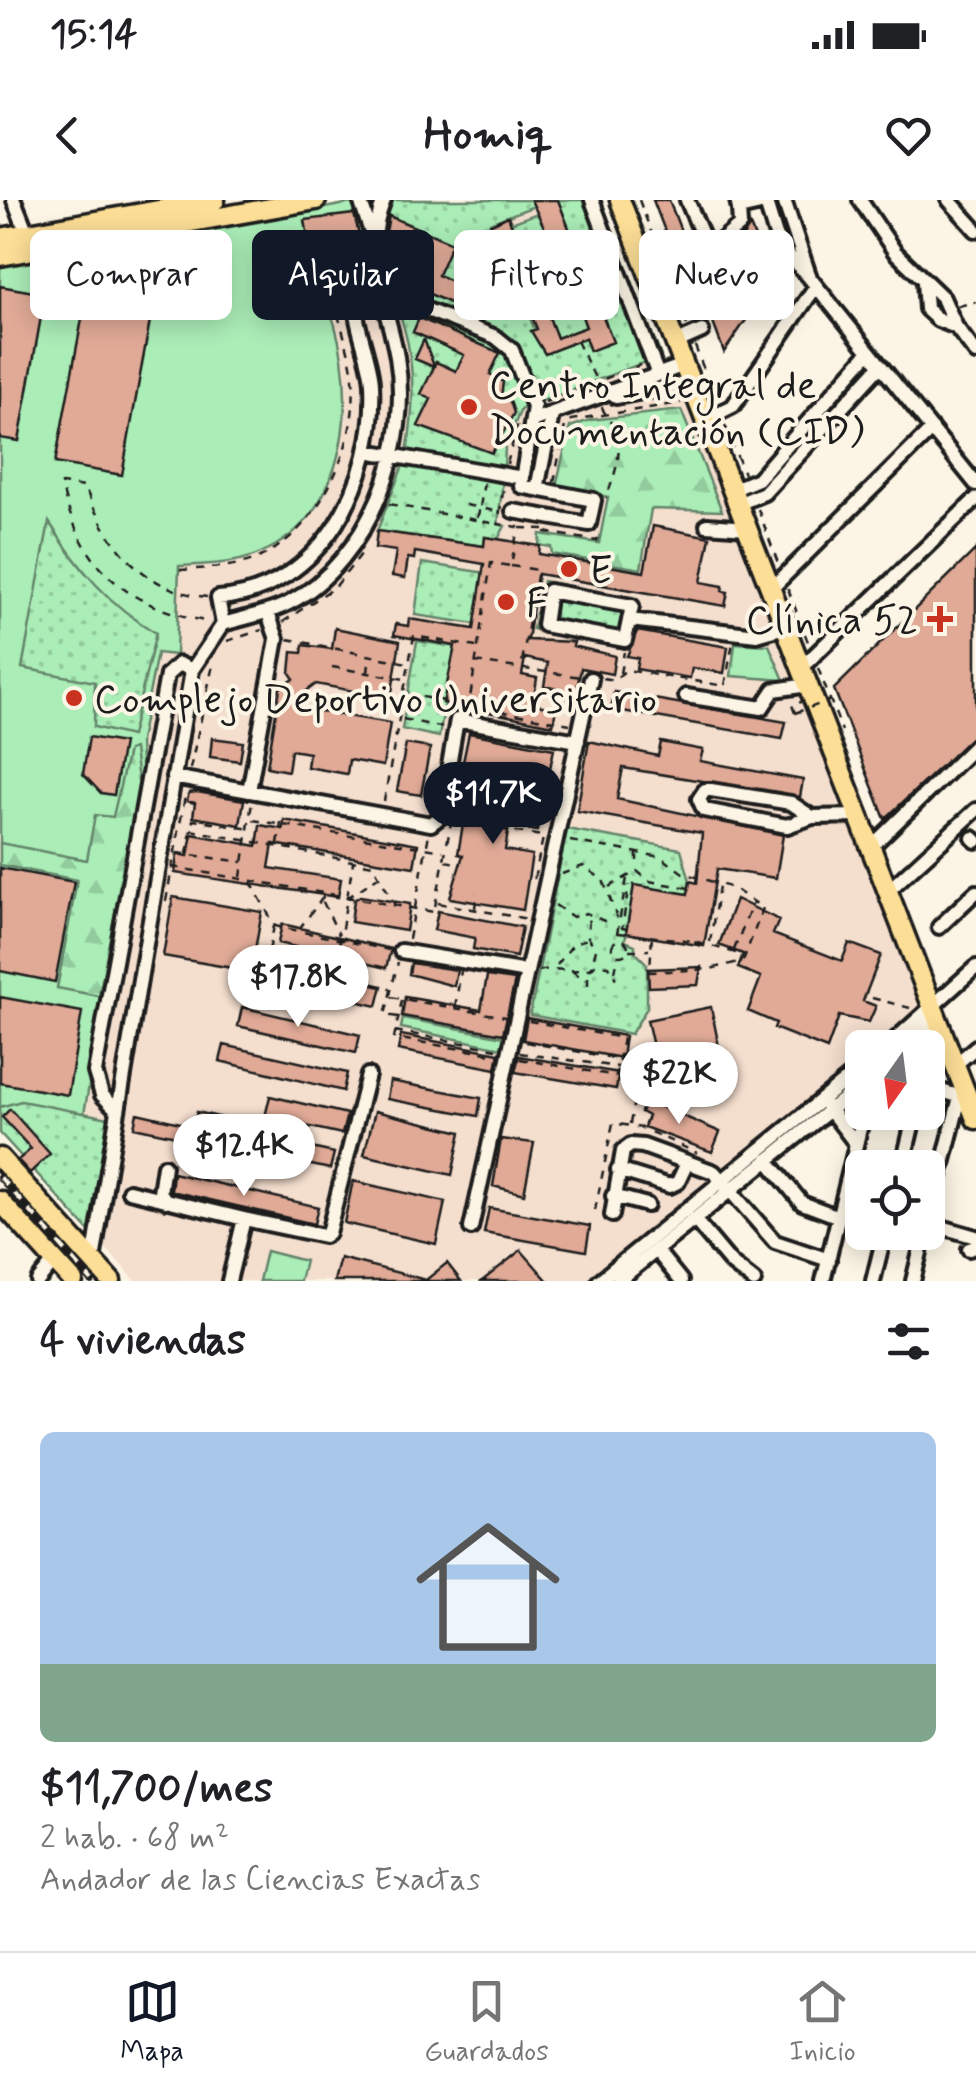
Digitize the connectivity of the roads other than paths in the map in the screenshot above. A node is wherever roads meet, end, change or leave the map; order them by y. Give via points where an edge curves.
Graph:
1 (14, 200) edge
2 (212, 200) edge
3 (316, 200) edge
4 (360, 200) edge
5 (384, 200) edge
6 (592, 200) edge
7 (620, 200) edge
8 (687, 200) edge
9 (784, 200) edge
10 (860, 200) edge
11 (948, 200) edge
12 (765, 202) edge
13 (738, 205) edge
14 (149, 206) edge
15 (70, 230) edge
16 (112, 230) edge
17 (370, 230) edge
18 (375, 230) edge
19 (976, 230) edge
20 (0, 238) edge
21 (30, 242) junction
22 (0, 256) edge
23 (813, 282) junction
24 (924, 282) junction
25 (434, 313) edge
26 (358, 320) edge
27 (382, 320) edge
28 (956, 326) junction
29 (869, 352) junction
30 (976, 353) edge
31 (880, 366) junction
32 (655, 368) junction
33 (687, 374) junction
34 (599, 400) junction
35 (534, 414) junction
36 (552, 414) junction
37 (713, 417) junction
38 (932, 430) junction
39 (366, 451) junction
40 (392, 455) junction
41 (522, 482) junction
42 (976, 484) edge
43 (544, 491) junction
44 (743, 495) junction
45 (976, 499) edge
46 (506, 511) road end
47 (707, 525) dead end
48 (747, 528) junction
49 (777, 583) junction
50 (268, 613) junction
51 (630, 620) junction
52 (223, 624) junction
53 (785, 627) junction
54 (192, 670) junction
55 (808, 670) junction
56 (592, 680) road end
57 (686, 696) dead end
58 (580, 734) junction
59 (976, 745) edge
60 (154, 759) junction
61 (174, 770) junction
62 (250, 795) junction
63 (976, 810) edge
64 (859, 816) junction
65 (812, 817) junction
66 (871, 847) junction
67 (889, 890) junction
68 (976, 892) edge
69 (938, 928) dead end
70 (404, 950) road end
71 (976, 967) edge
72 (527, 972) junction
73 (933, 1013) junction
74 (913, 1030) edge
75 (976, 1047) edge
76 (955, 1065) junction
77 (368, 1075) dead end
78 (845, 1089) edge
79 (845, 1092) edge
80 (945, 1092) edge
81 (841, 1094) junction
82 (964, 1098) junction
83 (827, 1106) junction
84 (115, 1108) junction
85 (976, 1119) edge
86 (860, 1130) edge
87 (856, 1144) junction
88 (0, 1158) edge
89 (767, 1160) junction
90 (687, 1163) junction
91 (945, 1164) edge
92 (164, 1166) dead end
93 (618, 1170) junction
94 (727, 1183) junction
95 (129, 1192) dead end
96 (613, 1196) junction
97 (166, 1200) junction
98 (0, 1201) edge
99 (647, 1205) dead end
100 (612, 1215) dead end
101 (839, 1217) junction
102 (244, 1219) junction
103 (694, 1219) junction
104 (471, 1228) dead end
105 (945, 1231) edge
106 (974, 1244) edge
107 (656, 1250) junction
108 (881, 1250) edge
109 (921, 1250) edge
110 (55, 1260) junction
111 (93, 1260) junction
112 (829, 1260) junction
113 (38, 1281) edge
114 (73, 1281) edge
115 (111, 1281) edge
116 (229, 1281) edge
117 (599, 1281) edge
118 (618, 1281) edge
119 (680, 1281) edge
120 (754, 1281) edge
121 (823, 1281) edge
122 (873, 1281) edge
123 (913, 1281) edge

1 - 21 street
2 - 14 main road
3 - 16 main road
4 - 17 street
5 - 18 street
6 - 32 street
7 - 33 main road via 690,337
8 - 13 street via 710,251 740,226
9 - 23 street
10 - 24 street
11 - 19 street
12 - 13 street
12 - 23 street via 779,244
14 - 15 main road
20 - 21 main road
21 - 22 main road
23 - 29 street
23 - 37 street via 733,406
24 - 28 street via 950,309
24 - 28 street via 926,309
25 - 35 street via 507,343
26 - 39 street via 372,384
27 - 40 street via 400,382
28 - 30 street
29 - 31 street
29 - 44 street
31 - 38 street
31 - 44 street via 764,494
32 - 33 street
32 - 34 street
33 - 34 street
33 - 37 main road
34 - 36 street
35 - 36 street
35 - 41 street
36 - 43 street
37 - 44 main road
38 - 42 street
38 - 49 street
39 - 40 street
39 - 52 street via 346,506 304,563 266,590 218,598
40 - 41 street
40 - 50 street via 372,511 339,562 318,584
41 - 43 street
43 - 46 street via 594,500 589,524
44 - 48 main road
45 - 55 street
47 - 48 street
48 - 49 main road
49 - 53 main road
50 - 52 street
50 - 62 street via 277,639
51 - 51 street via 626,640 544,625 550,590 632,606
51 - 53 street via 756,636
52 - 54 street
53 - 55 main road
54 - 60 street via 179,664 169,669
54 - 61 street
55 - 57 street via 774,690 762,708
55 - 64 main road
56 - 58 street
58 - 62 street via 457,720 440,817 431,824
58 - 72 street
59 - 66 street
60 - 61 street
60 - 84 street via 96,1072 102,1096
61 - 62 street
61 - 84 street
63 - 67 street
64 - 65 street
64 - 66 main road
65 - 65 street via 791,804 711,790 700,799 704,810 787,826
66 - 67 main road
67 - 73 main road
68 - 69 street
70 - 72 street
71 - 73 street
72 - 104 street via 517,1058
73 - 74 street
73 - 76 main road
75 - 76 street
76 - 82 main road
77 - 102 street via 328,1234
78 - 81 street
79 - 81 street
80 - 82 street
81 - 83 street
82 - 85 main road
82 - 91 street
83 - 87 street
83 - 89 street
83 - 94 street
84 - 111 street
86 - 87 street
87 - 101 street
88 - 111 main road
89 - 94 street
89 - 101 street via 802,1203
90 - 93 street via 670,1186
90 - 93 street via 631,1145
90 - 94 street
92 - 97 street via 160,1192
93 - 96 street
94 - 103 street
94 - 112 street via 776,1242
94 - 117 street
95 - 97 street
96 - 99 street
96 - 100 street
97 - 102 street
98 - 110 main road
101 - 112 street
102 - 116 street
103 - 107 street
103 - 120 street
105 - 106 street
107 - 118 street
107 - 119 street
108 - 122 street
109 - 123 street
110 - 113 street
110 - 114 main road
111 - 115 main road
112 - 121 street

